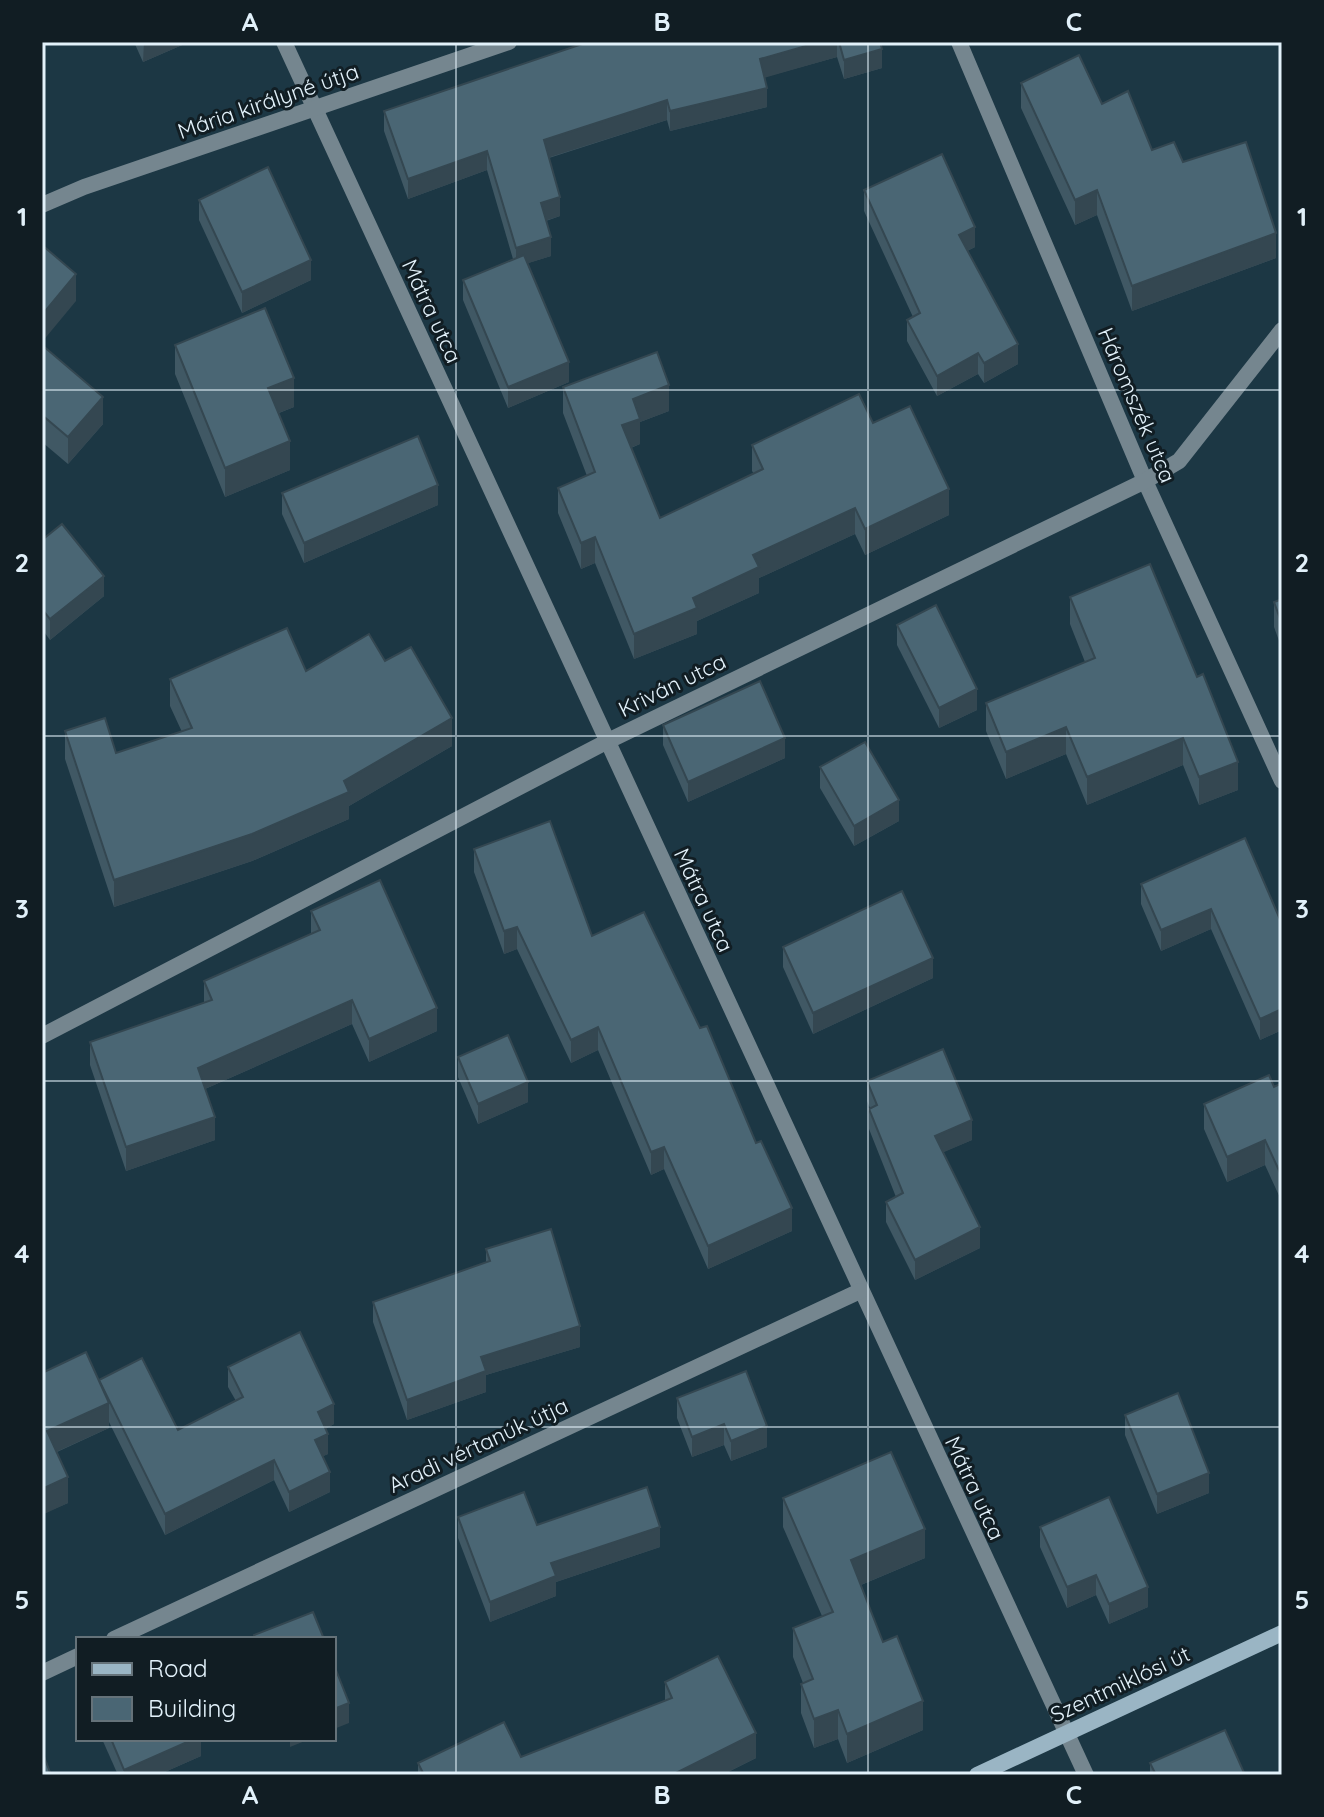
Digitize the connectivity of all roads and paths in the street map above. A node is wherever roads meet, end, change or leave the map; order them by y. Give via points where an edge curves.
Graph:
1 (284, 42) edge
2 (509, 42) edge
3 (959, 42) edge
4 (315, 109) junction
5 (42, 205) edge
6 (1282, 330) edge
7 (1145, 481) junction
8 (606, 742) junction
9 (1282, 781) edge
10 (42, 1036) edge
11 (860, 1291) junction
12 (1282, 1633) edge
13 (118, 1637) edge
14 (76, 1657) edge
15 (42, 1673) edge
16 (1064, 1734) junction
17 (977, 1775) edge
18 (1086, 1775) edge

1 - 4 street, Mátra utca
2 - 4 street, Mária királyné útja
3 - 7 street, Háromszék utca
4 - 5 street, Mária királyné útja
4 - 8 street, Mátra utca
6 - 7 street, Kriván utca via 1179,461
7 - 8 street, Kriván utca
7 - 9 street, Háromszék utca
8 - 10 street, Kriván utca
8 - 11 street, Mátra utca
11 - 13 street, Aradi vértanúk útja
11 - 16 street, Mátra utca
12 - 16 street, Szentmiklósi út
14 - 15 street
16 - 17 street, Szentmiklósi út
16 - 18 street, Mátra utca

